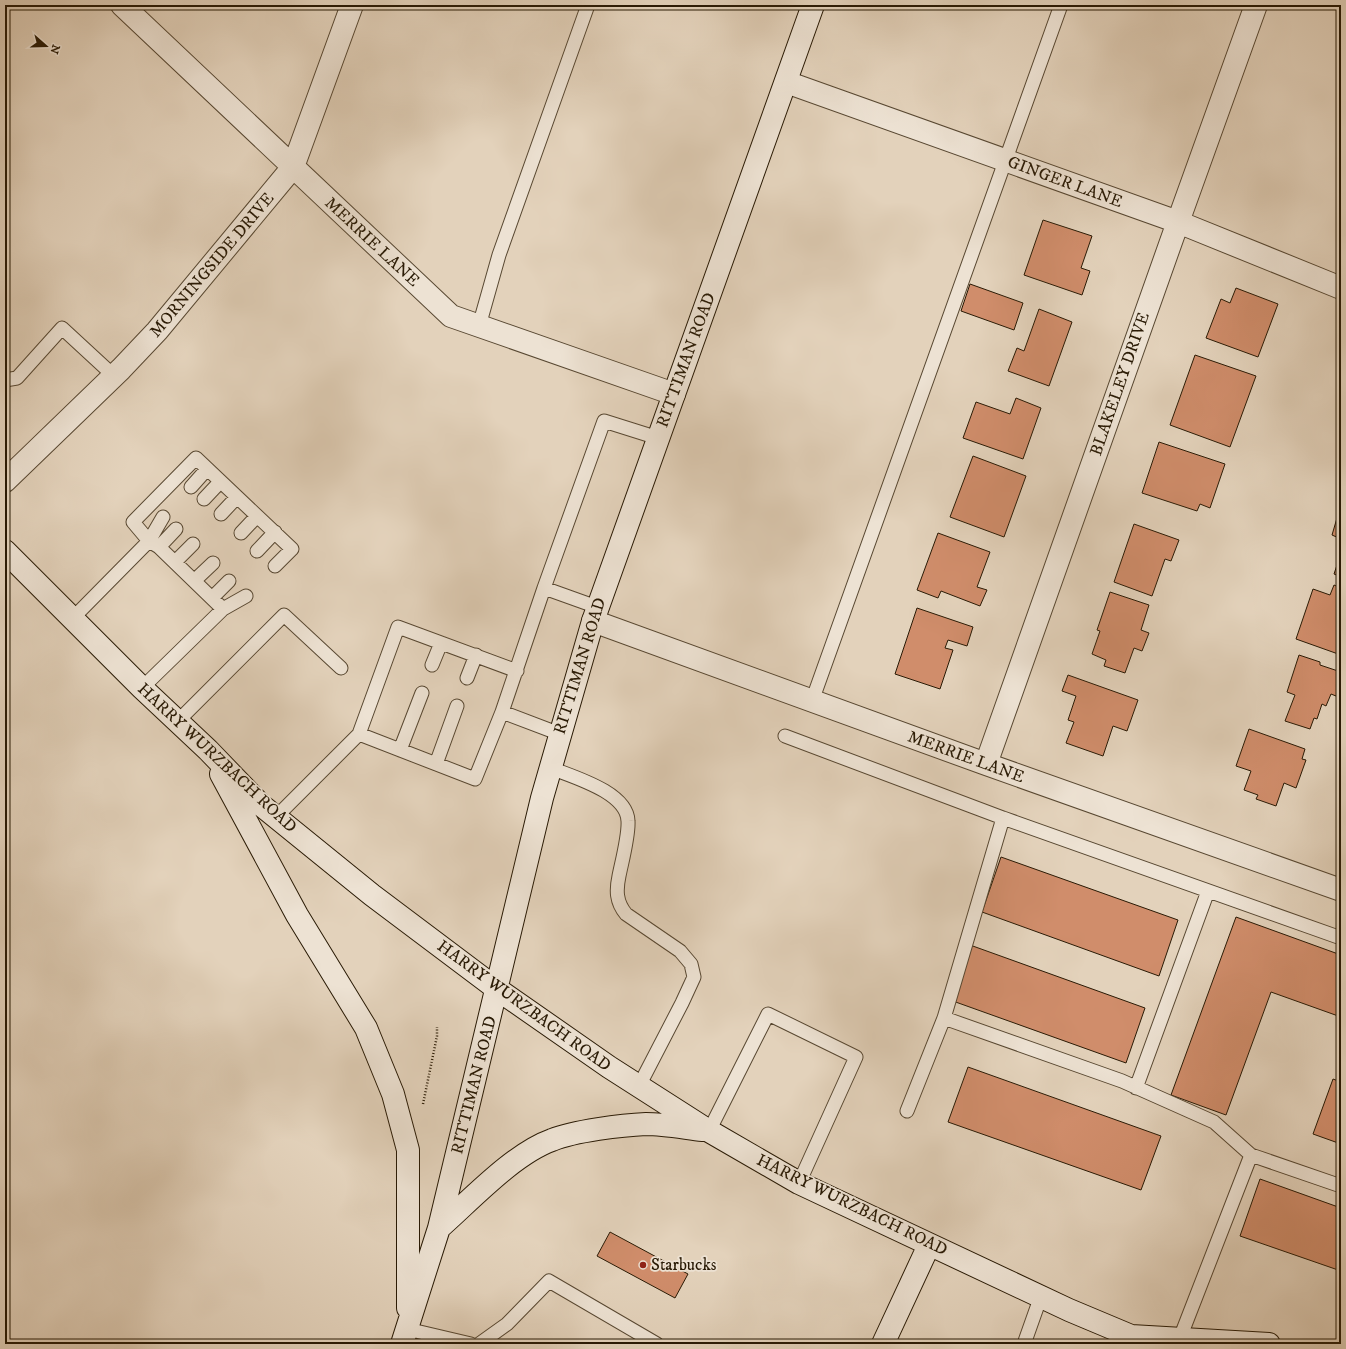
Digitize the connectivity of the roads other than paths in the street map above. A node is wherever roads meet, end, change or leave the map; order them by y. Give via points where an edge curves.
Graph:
1 (122, 5) edge
2 (352, 5) edge
3 (588, 5) edge
4 (813, 5) edge
5 (1061, 5) edge
6 (1256, 5) edge
7 (786, 82) junction
8 (1005, 160) junction
9 (293, 167) junction
10 (1178, 222) junction
11 (1341, 288) edge
12 (478, 326) junction
13 (114, 376) junction
14 (5, 380) edge
15 (674, 394) junction
16 (658, 438) junction
17 (207, 469) junction
18 (5, 481) edge
19 (220, 482) junction
20 (191, 487) dead end
21 (237, 497) junction
22 (204, 499) dead end
23 (221, 514) dead end
24 (257, 516) junction
25 (163, 517) dead end
26 (176, 529) dead end
27 (275, 532) junction
28 (241, 533) dead end
29 (154, 544) junction
30 (193, 544) dead end
31 (5, 551) edge
32 (257, 551) dead end
33 (175, 562) junction
34 (213, 563) dead end
35 (275, 566) dead end
36 (194, 581) junction
37 (229, 581) dead end
38 (544, 588) junction
39 (246, 596) dead end
40 (212, 598) junction
41 (223, 609) junction
42 (595, 614) junction
43 (73, 618) junction
44 (441, 643) junction
45 (476, 655) junction
46 (432, 665) dead end
47 (341, 668) dead end
48 (517, 671) junction
49 (468, 678) dead end
50 (142, 688) junction
51 (422, 693) dead end
52 (812, 701) junction
53 (457, 706) dead end
54 (502, 712) junction
55 (178, 721) junction
56 (359, 734) junction
57 (560, 734) junction
58 (785, 736) dead end
59 (208, 750) junction
60 (400, 750) junction
61 (436, 764) junction
62 (986, 764) junction
63 (550, 768) junction
64 (276, 817) junction
65 (1003, 818) junction
66 (1340, 885) edge
67 (1208, 891) junction
68 (1341, 938) edge
69 (497, 989) junction
70 (944, 1018) junction
71 (638, 1086) junction
72 (1136, 1088) junction
73 (907, 1111) dead end
74 (709, 1130) junction
75 (1252, 1155) junction
76 (799, 1183) junction
77 (1341, 1186) edge
78 (440, 1228) junction
79 (929, 1245) junction
80 (1041, 1296) junction
81 (405, 1336) edge
82 (1180, 1338) junction
83 (1137, 1340) edge
84 (471, 1344) edge
85 (478, 1344) edge
86 (657, 1344) edge
87 (882, 1344) edge
88 (1024, 1344) edge
89 (1269, 1344) edge

1 - 9 street, MERRIE LANE
2 - 9 street, MORNINGSIDE DRIVE
3 - 12 lane via 500,255
4 - 7 street, RITTIMAN ROAD
5 - 8 lane
6 - 10 street, BLAKELEY DRIVE
7 - 8 street, GINGER LANE
7 - 15 street, RITTIMAN ROAD
8 - 10 street, GINGER LANE
8 - 52 lane
9 - 12 street, MERRIE LANE via 451,316
9 - 13 street, MORNINGSIDE DRIVE via 157,331
10 - 11 street, GINGER LANE
10 - 62 street, BLAKELEY DRIVE
12 - 15 street, MERRIE LANE
13 - 14 lane via 62,328 17,378
13 - 18 street, MORNINGSIDE DRIVE
15 - 16 street, RITTIMAN ROAD
16 - 38 lane via 604,421
16 - 42 street, RITTIMAN ROAD
17 - 19 lane
17 - 20 lane
17 - 29 lane via 196,458 133,522
19 - 21 lane
19 - 22 lane
21 - 23 lane
21 - 24 lane
24 - 27 lane
24 - 28 lane
25 - 29 lane
26 - 29 lane
27 - 32 lane
27 - 35 lane via 292,549
29 - 33 lane
29 - 43 lane
30 - 33 lane
31 - 43 street, HARRY WURZBACH ROAD
33 - 36 lane
34 - 36 lane
36 - 40 lane
37 - 40 lane
38 - 42 lane
38 - 48 lane
39 - 41 lane
40 - 41 lane
41 - 50 lane
42 - 52 street, MERRIE LANE
42 - 57 street, RITTIMAN ROAD
43 - 50 street, HARRY WURZBACH ROAD
44 - 45 lane
44 - 46 lane
44 - 56 lane via 398,627
45 - 48 lane
45 - 49 lane
47 - 55 lane via 284,615
48 - 54 lane
50 - 55 street, HARRY WURZBACH ROAD
51 - 60 lane
52 - 62 street, MERRIE LANE
53 - 61 lane
54 - 57 lane
54 - 61 lane via 475,779
55 - 59 street, HARRY WURZBACH ROAD
56 - 60 lane
56 - 64 lane
57 - 63 street, RITTIMAN ROAD
58 - 65 lane
59 - 64 street, HARRY WURZBACH ROAD
59 - 81 street via 297,915 366,1028 393,1094 408,1150
60 - 61 lane
62 - 66 street, MERRIE LANE
63 - 69 street, RITTIMAN ROAD
63 - 71 lane via 590,783 613,796 624,808 628,821 617,889 619,906 626,914 680,951 692,964 694,977
64 - 69 street, HARRY WURZBACH ROAD via 372,895
65 - 67 lane
65 - 70 lane
67 - 68 lane
67 - 72 lane
69 - 71 street, HARRY WURZBACH ROAD
69 - 78 street, RITTIMAN ROAD
70 - 72 lane
70 - 73 lane
71 - 74 street, HARRY WURZBACH ROAD
72 - 75 lane via 1214,1122
74 - 76 street, HARRY WURZBACH ROAD
74 - 76 lane via 768,1014 856,1057
74 - 78 street via 646,1124 585,1132 552,1140 522,1156 499,1174
75 - 77 lane
75 - 82 lane
76 - 79 street, HARRY WURZBACH ROAD
78 - 81 street, RITTIMAN ROAD
79 - 80 street, HARRY WURZBACH ROAD
79 - 87 street
80 - 83 street, HARRY WURZBACH ROAD
80 - 88 lane
81 - 84 lane
82 - 83 street, HARRY WURZBACH ROAD
82 - 89 street, HARRY WURZBACH ROAD
85 - 86 lane via 507,1324 549,1281

